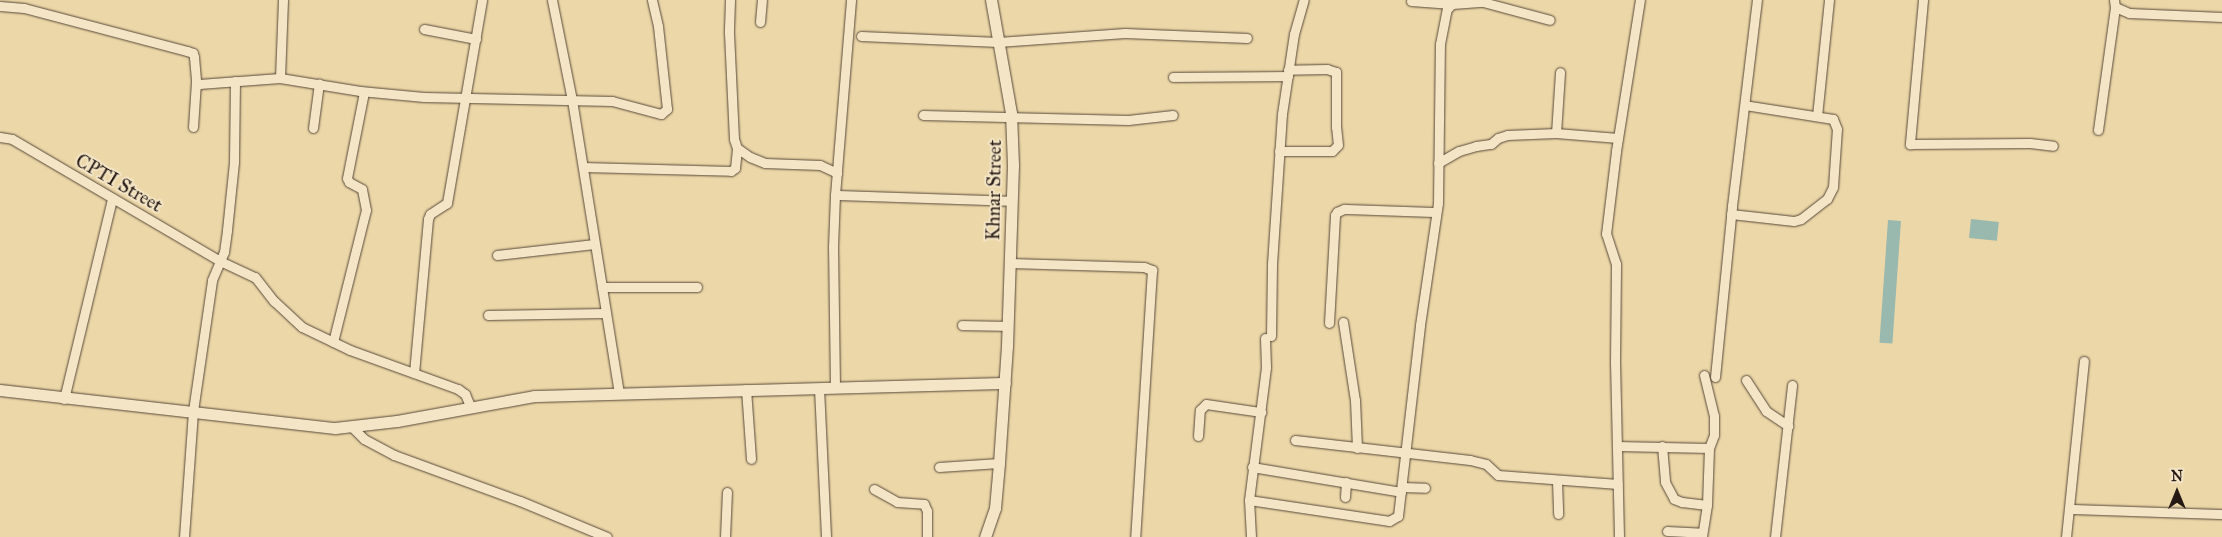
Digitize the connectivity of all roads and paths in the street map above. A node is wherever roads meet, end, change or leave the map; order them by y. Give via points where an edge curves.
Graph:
1 (283, 0) edge
2 (482, 0) edge
3 (552, 0) edge
4 (652, 0) edge
5 (730, 0) edge
6 (762, 0) edge
7 (851, 0) edge
8 (991, 0) edge
9 (1304, 0) edge
10 (1640, 0) edge
11 (1757, 0) edge
12 (1829, 0) edge
13 (1923, 0) edge
14 (1484, 1) edge
15 (1411, 2) dead end
16 (2114, 3) edge
17 (1452, 4) junction
18 (0, 6) edge
19 (2222, 17) edge
20 (1550, 20) dead end
21 (760, 22) dead end
22 (424, 29) dead end
23 (861, 36) dead end
24 (1247, 38) dead end
25 (476, 39) junction
26 (998, 42) junction
27 (1560, 72) dead end
28 (1288, 73) junction
29 (1173, 77) dead end
30 (280, 78) junction
31 (235, 81) junction
32 (196, 82) junction
33 (319, 83) junction
34 (364, 92) junction
35 (466, 99) junction
36 (572, 100) junction
37 (1745, 105) junction
38 (923, 115) dead end
39 (1173, 115) dead end
40 (1817, 116) junction
41 (1011, 118) junction
42 (193, 127) dead end
43 (313, 128) dead end
44 (2098, 130) dead end
45 (1556, 133) junction
46 (0, 137) edge
47 (1618, 138) junction
48 (2053, 146) dead end
49 (737, 148) junction
50 (1278, 151) junction
51 (1438, 164) junction
52 (583, 167) junction
53 (837, 173) junction
54 (835, 195) junction
55 (112, 199) junction
56 (1012, 201) junction
57 (1436, 212) junction
58 (1732, 214) junction
59 (594, 244) junction
60 (497, 255) dead end
61 (220, 261) junction
62 (1010, 263) junction
63 (602, 287) junction
64 (697, 288) dead end
65 (605, 313) junction
66 (488, 316) dead end
67 (1343, 322) dead end
68 (1329, 323) dead end
69 (962, 325) dead end
70 (1008, 326) junction
71 (333, 342) junction
72 (2084, 361) dead end
73 (414, 374) junction
74 (1704, 375) dead end
75 (1715, 377) dead end
76 (1746, 380) dead end
77 (1005, 383) junction
78 (1792, 385) dead end
79 (835, 387) junction
80 (819, 388) junction
81 (746, 389) junction
82 (0, 390) edge
83 (619, 392) junction
84 (64, 398) junction
85 (470, 406) junction
86 (193, 411) junction
87 (1261, 412) junction
88 (1788, 426) junction
89 (352, 428) junction
90 (1198, 436) dead end
91 (1295, 440) dead end
92 (1617, 446) junction
93 (1662, 446) junction
94 (1357, 448) junction
95 (1709, 448) junction
96 (1406, 454) junction
97 (751, 459) dead end
98 (999, 463) junction
99 (939, 467) dead end
100 (1252, 467) junction
101 (1557, 480) junction
102 (1346, 482) junction
103 (1618, 484) junction
104 (1425, 488) dead end
105 (874, 489) dead end
106 (1401, 490) junction
107 (727, 492) dead end
108 (1345, 497) dead end
109 (1249, 500) junction
110 (1707, 505) junction
111 (2070, 509) junction
112 (1558, 514) dead end
113 (2222, 514) edge
114 (1667, 531) dead end
115 (1702, 535) edge
116 (184, 537) edge
117 (607, 537) edge
118 (725, 537) edge
119 (826, 537) edge
120 (927, 537) edge
121 (985, 537) edge
122 (1135, 537) edge
123 (1251, 537) edge
124 (1619, 537) edge
125 (1774, 537) edge
126 (2066, 537) edge

1 - 30 street
2 - 25 street
3 - 36 street
4 - 36 street via 658,26 666,111 661,114 612,101
5 - 49 street via 734,139
6 - 21 street
7 - 53 street
8 - 26 street, Khnar Street
9 - 28 street
10 - 47 street
11 - 37 street
12 - 40 street
13 - 48 street via 1910,144 2030,143
14 - 17 street
14 - 20 street
15 - 17 street
16 - 19 street via 2128,13
16 - 44 street
17 - 51 street via 1447,9 1440,44
18 - 32 street via 24,8 187,51 194,57
22 - 25 street
23 - 26 street
24 - 26 street via 1125,33
25 - 35 street
26 - 41 street, Khnar Street
27 - 45 street
28 - 29 street
28 - 50 street
28 - 50 street via 1328,69 1336,72 1338,145 1332,151
30 - 31 street
30 - 33 street
31 - 32 street
31 - 61 street via 234,162 224,252
32 - 42 street
33 - 34 street
33 - 43 street
34 - 35 street
34 - 71 street via 347,178 362,189 366,210
35 - 36 street
35 - 73 street via 448,203 430,214 428,219
36 - 52 street
37 - 40 street
37 - 58 street
38 - 41 street
39 - 41 street via 1128,120
40 - 58 street via 1833,119 1837,129 1833,187 1827,199 1794,221
41 - 56 street, Khnar Street
45 - 47 street
45 - 51 street via 1502,135 1491,144 1469,148
46 - 55 street, CPTI Street via 12,139
47 - 92 street via 1606,234 1616,264
49 - 52 street via 736,168 731,171
49 - 53 street via 765,163 820,165
50 - 87 street
51 - 57 street
52 - 59 street
53 - 54 street
54 - 56 street
54 - 79 street
55 - 61 street, CPTI Street
55 - 84 street
56 - 62 street, Khnar Street
57 - 68 street via 1344,209 1337,212
57 - 96 street
58 - 75 street
59 - 60 street
59 - 63 street
61 - 71 street, CPTI Street via 255,277 274,301 302,327
61 - 86 street via 212,280
62 - 70 street, Khnar Street
62 - 122 street via 1144,267 1152,270
63 - 64 street
63 - 65 street
65 - 66 street
65 - 83 street
67 - 94 street
69 - 70 street
70 - 77 street, Khnar Street
71 - 73 street, CPTI Street
72 - 111 street
73 - 85 street, CPTI Street via 463,391
74 - 95 street via 1714,416 1714,435
76 - 88 street via 1766,411
77 - 79 street
77 - 98 street, Khnar Street
78 - 88 street
79 - 80 street
80 - 81 street
80 - 119 street
81 - 83 street
81 - 97 street
82 - 84 street
83 - 85 street via 534,396
84 - 86 street
85 - 89 street
86 - 89 street via 311,427
86 - 116 street
87 - 90 street via 1206,404 1200,410
87 - 100 street
88 - 125 street
89 - 117 street via 364,439 394,455
91 - 94 street
92 - 93 street
92 - 103 street
93 - 95 street
93 - 110 street via 1665,482 1674,499 1687,504
94 - 96 street
95 - 110 street
96 - 101 street via 1486,464 1498,475
96 - 106 street
98 - 99 street
98 - 121 street, Khnar Street via 995,508
100 - 102 street
100 - 109 street
101 - 103 street
101 - 112 street
102 - 106 street
102 - 108 street
103 - 124 street
104 - 106 street
105 - 120 street via 897,502 924,504
106 - 109 street via 1398,516 1390,521
107 - 118 street
109 - 123 street
110 - 115 street
111 - 113 street
111 - 126 street
114 - 115 street

